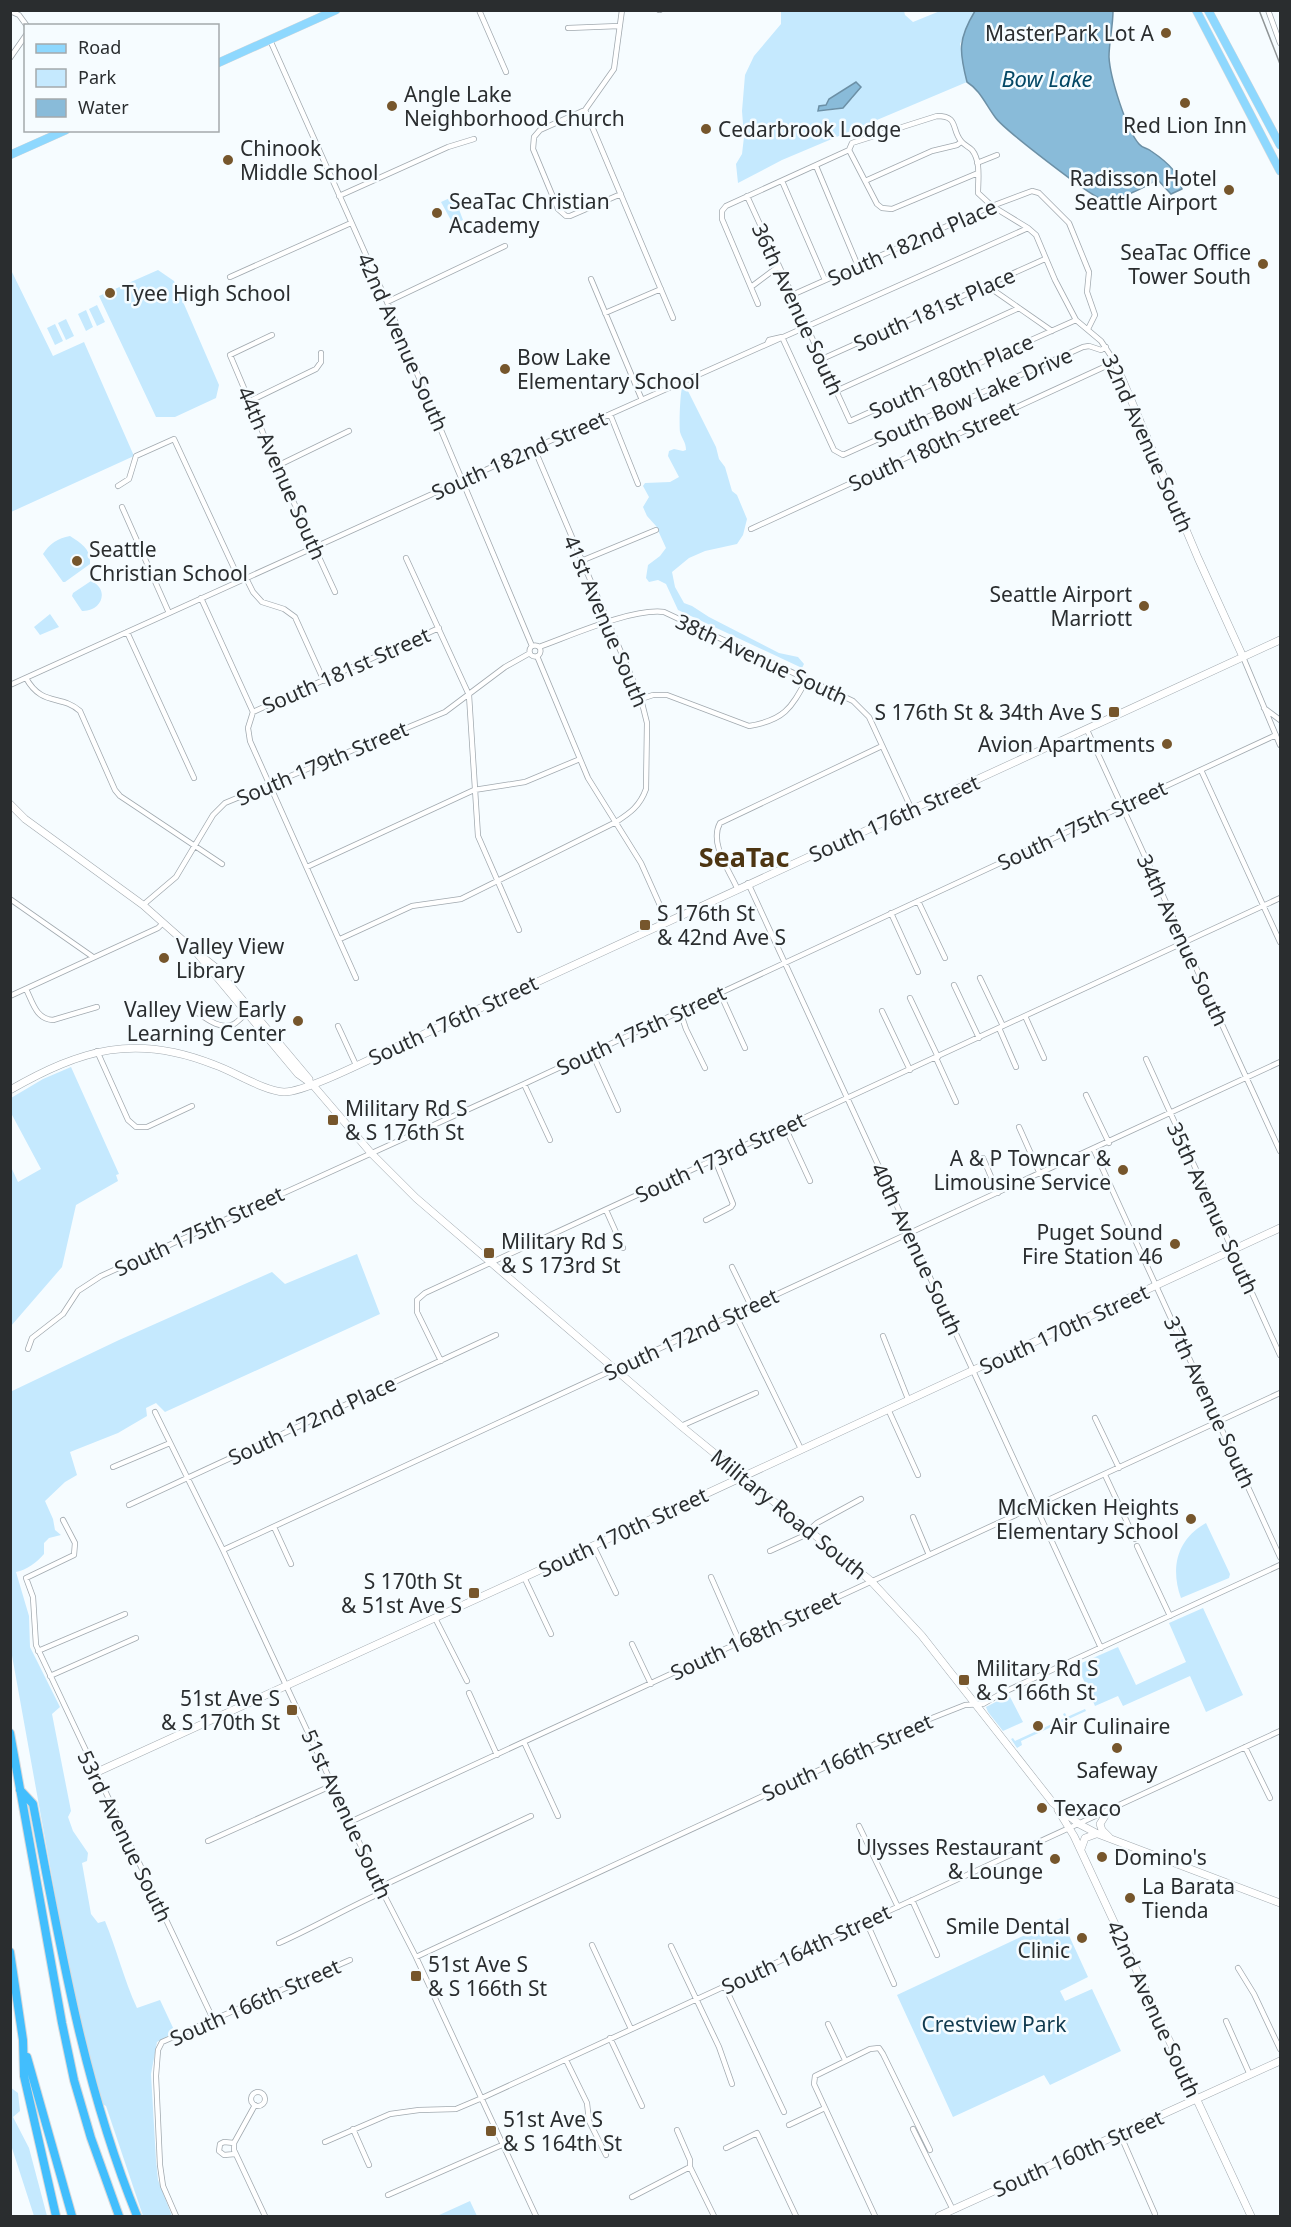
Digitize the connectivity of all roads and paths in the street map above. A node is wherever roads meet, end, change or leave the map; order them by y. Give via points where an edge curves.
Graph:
1 (336, 10) edge
2 (479, 10) edge
3 (622, 10) edge
4 (1196, 10) edge
5 (1208, 10) edge
6 (1268, 10) edge
7 (10, 12) edge
8 (26, 24) edge
9 (619, 26) junction
10 (568, 28) dead end
11 (24, 38) edge
12 (270, 40) junction
13 (1281, 43) edge
14 (10, 58) edge
15 (219, 63) edge
16 (507, 72) dead end
17 (585, 110) junction
18 (62, 132) edge
19 (474, 139) dead end
20 (961, 142) junction
21 (1281, 145) edge
22 (849, 150) junction
23 (10, 155) edge
24 (997, 155) dead end
25 (977, 163) junction
26 (816, 166) junction
27 (1280, 166) edge
28 (978, 173) junction
29 (782, 181) junction
30 (865, 181) junction
31 (621, 194) junction
32 (339, 196) junction
33 (747, 196) junction
34 (992, 206) junction
35 (351, 223) junction
36 (1028, 228) junction
37 (505, 246) dead end
38 (1046, 259) junction
39 (779, 266) junction
40 (858, 266) junction
41 (230, 277) dead end
42 (591, 279) dead end
43 (825, 280) junction
44 (986, 285) junction
45 (751, 287) junction
46 (661, 289) junction
47 (792, 295) junction
48 (387, 302) junction
49 (758, 304) dead end
50 (1019, 308) junction
51 (605, 313) junction
52 (674, 318) dead end
53 (1076, 320) junction
54 (807, 327) junction
55 (1088, 329) junction
56 (1052, 331) junction
57 (272, 335) dead end
58 (782, 337) junction
59 (1106, 347) junction
60 (321, 353) dead end
61 (822, 359) junction
62 (1115, 362) junction
63 (836, 391) junction
64 (642, 400) junction
65 (250, 401) junction
66 (610, 414) junction
67 (850, 421) joint
68 (349, 431) dead end
69 (534, 448) junction
70 (277, 466) junction
71 (463, 480) junction
72 (638, 484) dead end
73 (118, 486) dead end
74 (122, 507) dead end
75 (751, 529) dead end
76 (656, 530) dead end
77 (314, 548) junction
78 (406, 558) dead end
79 (581, 561) junction
80 (243, 580) junction
81 (335, 592) dead end
82 (201, 598) junction
83 (169, 613) junction
84 (608, 623) junction
85 (439, 628) junction
86 (127, 632) junction
87 (1281, 640) edge
88 (532, 646) junction
89 (539, 648) junction
90 (530, 652) junction
91 (537, 656) junction
92 (1243, 657) junction
93 (26, 678) junction
94 (807, 679) junction
95 (324, 681) junction
96 (10, 685) edge
97 (469, 695) junction
98 (641, 699) junction
99 (1264, 708) junction
100 (253, 712) junction
101 (1281, 720) edge
102 (1087, 730) junction
103 (1276, 735) junction
104 (1281, 745) edge
105 (882, 746) junction
106 (580, 759) junction
107 (1201, 770) junction
108 (194, 778) dead end
109 (270, 784) junction
110 (474, 790) junction
111 (10, 804) edge
112 (1121, 807) junction
113 (912, 810) junction
114 (616, 822) junction
115 (193, 846) junction
116 (222, 864) dead end
117 (307, 867) junction
118 (497, 882) junction
119 (748, 883) junction
120 (737, 888) junction
121 (1281, 898) edge
122 (10, 900) edge
123 (918, 901) junction
124 (143, 905) junction
125 (1264, 906) junction
126 (891, 913) junction
127 (667, 921) junction
128 (163, 923) junction
129 (519, 930) dead end
130 (340, 939) junction
131 (1281, 942) edge
132 (1185, 943) junction
133 (93, 957) junction
134 (945, 958) dead end
135 (785, 963) junction
136 (918, 972) dead end
137 (356, 978) dead end
138 (980, 978) dead end
139 (954, 985) dead end
140 (26, 989) junction
141 (720, 993) junction
142 (10, 996) edge
143 (910, 998) dead end
144 (97, 1007) dead end
145 (189, 1007) dead end
146 (680, 1011) junction
147 (882, 1011) dead end
148 (249, 1012) junction
149 (1025, 1016) junction
150 (338, 1026) dead end
151 (1001, 1027) junction
152 (979, 1038) junction
153 (745, 1048) dead end
154 (97, 1051) junction
155 (591, 1053) junction
156 (937, 1058) junction
157 (1044, 1058) dead end
158 (1146, 1059) dead end
159 (1281, 1062) edge
160 (356, 1065) junction
161 (1016, 1067) dead end
162 (705, 1068) dead end
163 (910, 1070) junction
164 (1246, 1078) junction
165 (312, 1084) junction
166 (524, 1084) junction
167 (10, 1090) edge
168 (1086, 1095) dead end
169 (848, 1098) junction
170 (956, 1102) dead end
171 (192, 1106) dead end
172 (618, 1110) dead end
173 (1170, 1114) junction
174 (785, 1127) junction
175 (1019, 1128) dead end
176 (550, 1140) dead end
177 (1109, 1143) junction
178 (1094, 1150) junction
179 (1281, 1151) edge
180 (371, 1153) junction
181 (983, 1158) dead end
182 (715, 1160) junction
183 (1040, 1174) junction
184 (810, 1180) dead end
185 (998, 1193) junction
186 (606, 1210) junction
187 (706, 1220) dead end
188 (1281, 1228) edge
189 (909, 1233) junction
190 (623, 1248) dead end
191 (1233, 1251) junction
192 (492, 1263) junction
193 (732, 1267) dead end
194 (1156, 1286) junction
195 (752, 1306) junction
196 (735, 1314) junction
197 (496, 1335) dead end
198 (883, 1336) dead end
199 (28, 1349) dead end
200 (1281, 1355) edge
201 (441, 1360) junction
202 (616, 1369) junction
203 (973, 1371) junction
204 (756, 1393) dead end
205 (1281, 1393) edge
206 (909, 1399) junction
207 (888, 1408) junction
208 (155, 1412) dead end
209 (1095, 1418) dead end
210 (1219, 1422) junction
211 (681, 1425) junction
212 (171, 1443) junction
213 (801, 1449) junction
214 (113, 1467) dead end
215 (1119, 1468) junction
216 (1105, 1474) junction
217 (918, 1475) dead end
218 (744, 1476) junction
219 (188, 1478) junction
220 (861, 1499) dead end
221 (129, 1505) dead end
222 (1036, 1506) junction
223 (912, 1517) dead end
224 (63, 1520) dead end
225 (274, 1527) junction
226 (809, 1531) junction
227 (1135, 1539) dead end
228 (593, 1545) junction
229 (1137, 1546) dead end
230 (223, 1550) junction
231 (770, 1551) dead end
232 (929, 1555) junction
233 (1281, 1557) edge
234 (291, 1564) dead end
235 (1281, 1565) edge
236 (524, 1577) junction
237 (711, 1577) dead end
238 (871, 1581) junction
239 (616, 1593) dead end
240 (125, 1614) dead end
241 (1170, 1616) junction
242 (435, 1618) junction
243 (551, 1634) dead end
244 (136, 1638) dead end
245 (740, 1643) junction
246 (632, 1644) dead end
247 (1101, 1648) junction
248 (38, 1652) junction
249 (50, 1676) junction
250 (467, 1681) dead end
251 (651, 1684) junction
252 (287, 1686) junction
253 (468, 1694) dead end
254 (975, 1704) junction
255 (1281, 1731) edge
256 (10, 1733) edge
257 (524, 1742) junction
258 (1245, 1748) junction
259 (497, 1755) junction
260 (95, 1773) junction
261 (333, 1785) junction
262 (20, 1790) junction
263 (1270, 1798) dead end
264 (1053, 1803) junction
265 (1108, 1811) junction
266 (531, 1816) dead end
267 (558, 1816) dead end
268 (350, 1822) junction
269 (1079, 1824) junction
270 (859, 1826) dead end
271 (1069, 1828) junction
272 (1098, 1834) junction
273 (1110, 1839) junction
274 (208, 1841) dead end
275 (1081, 1852) junction
276 (381, 1890) junction
277 (912, 1900) junction
278 (1278, 1900) edge
279 (898, 1907) junction
280 (866, 1921) junction
281 (279, 1943) dead end
282 (592, 1945) dead end
283 (671, 1946) dead end
284 (10, 1952) edge
285 (937, 1955) dead end
286 (416, 1957) junction
287 (350, 1960) dead end
288 (1238, 1968) dead end
289 (894, 1984) dead end
290 (724, 1987) junction
291 (697, 1999) junction
292 (213, 2019) junction
293 (1226, 2021) dead end
294 (828, 2024) dead end
295 (631, 2028) junction
296 (610, 2038) junction
297 (23, 2040) junction
298 (1281, 2049) edge
299 (566, 2060) junction
300 (845, 2060) junction
301 (1281, 2061) edge
302 (1251, 2075) junction
303 (732, 2084) dead end
304 (482, 2098) junction
305 (1197, 2100) junction
306 (255, 2105) dead end
307 (642, 2106) dead end
308 (825, 2108) junction
309 (784, 2112) dead end
310 (789, 2125) dead end
311 (353, 2129) junction
312 (912, 2129) dead end
313 (677, 2130) dead end
314 (1120, 2134) junction
315 (325, 2142) dead end
316 (234, 2143) junction
317 (502, 2145) junction
318 (726, 2148) dead end
319 (930, 2150) dead end
320 (235, 2154) junction
321 (606, 2155) dead end
322 (369, 2164) dead end
323 (690, 2167) junction
324 (388, 2195) dead end
325 (111, 2197) junction
326 (632, 2197) dead end
327 (952, 2210) junction
328 (1155, 2214) dead end
329 (56, 2217) edge
330 (72, 2217) edge
331 (112, 2217) edge
332 (119, 2217) edge
333 (137, 2217) edge
334 (176, 2217) edge
335 (265, 2217) edge
336 (536, 2217) edge
337 (714, 2217) edge
338 (796, 2217) edge
339 (875, 2217) edge
340 (939, 2217) edge
341 (1251, 2217) edge

1 - 12 main road
2 - 16 street
3 - 9 street
4 - 27 main road
5 - 21 main road
6 - 13 street
7 - 8 street via 19,15
9 - 10 street
9 - 17 street via 614,69
11 - 14 street
12 - 15 main road
12 - 32 street, 42nd Avenue South
17 - 31 street
17 - 31 street via 540,130 534,137 533,149 558,209 566,216 575,215
18 - 23 main road
19 - 32 street
20 - 22 street via 954,122 937,116 852,143
20 - 25 street via 972,149
20 - 30 street
22 - 26 street
22 - 30 street
24 - 25 street
25 - 28 street, 32nd Avenue South
26 - 29 street
26 - 40 street
28 - 30 street via 892,209 877,204
28 - 34 street, 32nd Avenue South via 978,193
29 - 33 street
29 - 43 street
31 - 46 street
32 - 35 street, 42nd Avenue South
33 - 39 street, 36th Avenue South
33 - 45 street via 726,206 722,219
34 - 36 street, 32nd Avenue South
34 - 40 street, South 182nd Place
34 - 55 street, South 182nd Place via 1032,191 1039,193 1069,223 1089,272 1087,292 1095,315
35 - 41 street
35 - 48 street, 42nd Avenue South
36 - 38 street, 32nd Avenue South via 1036,235
36 - 54 street
37 - 48 street
38 - 44 street, South 181st Place
38 - 53 street, 32nd Avenue South
39 - 45 street
39 - 47 street, 36th Avenue South
40 - 43 street, South 182nd Place
42 - 51 street
43 - 47 street, South 182nd Place
44 - 50 street, South 180th Place
44 - 61 street, South 181st Place
45 - 49 street
46 - 51 street
46 - 52 street
47 - 54 street, 36th Avenue South
48 - 71 street, 42nd Avenue South
50 - 56 street, South 180th Place
50 - 63 street
51 - 64 street
53 - 55 street, 32nd Avenue South
53 - 56 street, South 180th Place
54 - 58 street
54 - 61 street, 36th Avenue South
55 - 59 street, 32nd Avenue South
56 - 67 street, South 180th Place
57 - 65 street, 44th Avenue South via 230,355
58 - 59 street, South Bow Lake Drive via 834,450 840,454 1083,347
58 - 64 street, South 182nd Street
59 - 62 street, 32nd Avenue South
60 - 65 street via 316,369
61 - 63 street, 36th Avenue South
62 - 75 street, South 180th Street
62 - 92 street, 32nd Avenue South
63 - 67 street, 36th Avenue South
64 - 66 street, South 182nd Street
65 - 70 street, 44th Avenue South
66 - 69 street, South 182nd Street
66 - 72 street
68 - 70 street
69 - 71 street, South 182nd Street
69 - 79 street, 41st Avenue South
70 - 77 street, 44th Avenue South
71 - 77 street, South 182nd Street
71 - 88 street, 42nd Avenue South
73 - 80 street via 129,479 136,456 174,439
74 - 83 street
76 - 79 street
77 - 80 street, South 182nd Street
77 - 81 street, 44th Avenue South
78 - 85 street
79 - 84 street, 41st Avenue South
80 - 82 street, South 182nd Street
80 - 95 street via 262,602 295,617
82 - 83 street, South 182nd Street
82 - 100 street
83 - 86 street, South 182nd Street
84 - 89 street
84 - 94 street, 38th Avenue South via 664,612
84 - 98 street, 41st Avenue South
85 - 95 street, South 181st Street
85 - 97 street
86 - 93 street, South 182nd Street
86 - 108 street
87 - 92 street, South 176th Street
88 - 89 street
88 - 90 street
89 - 91 street
90 - 91 street
90 - 97 street, South 179th Street
91 - 106 street
92 - 99 street, 32nd Avenue South
92 - 102 street, South 176th Street
93 - 96 street, South 182nd Street
93 - 115 street via 44,697 71,704 80,711 120,796
94 - 98 street via 793,706 784,714 749,726 667,695
94 - 105 street, 38th Avenue South via 861,708
95 - 100 street, South 181st Street
97 - 109 street, South 179th Street via 445,712
97 - 110 street
98 - 114 street, 41st Avenue South via 647,723 646,789 640,804
99 - 101 street
99 - 103 street, 32nd Avenue South
100 - 109 street via 248,728 250,741
102 - 112 street, 34th Avenue South
102 - 113 street, South 176th Street
103 - 104 street, 32nd Avenue South
103 - 107 street, South 175th Street
105 - 113 street, 38th Avenue South
105 - 120 street via 725,820 717,829 716,842
106 - 110 street via 525,782
106 - 114 street
107 - 112 street, South 175th Street
107 - 125 street
109 - 115 street, South 179th Street via 218,808
109 - 117 street
110 - 117 street
110 - 118 street via 478,836
111 - 124 street, Military Road South
112 - 123 street, South 175th Street
112 - 132 street, 34th Avenue South
113 - 119 street, South 176th Street
114 - 118 street, 41st Avenue South
114 - 127 street via 641,863
115 - 116 street
115 - 124 street, South 179th Street via 176,877
117 - 130 street
118 - 129 street
118 - 130 street, 41st Avenue South via 461,899 412,906
119 - 120 street, South 176th Street
119 - 135 street, 40th Avenue South
120 - 127 street, South 176th Street
121 - 125 street, South 173rd Street
122 - 133 street
123 - 126 street, South 175th Street
123 - 134 street
124 - 128 street, Military Road South
125 - 131 street
125 - 132 street, South 173rd Street
126 - 135 street, South 175th Street
126 - 136 street
127 - 160 street, South 176th Street
128 - 133 street
128 - 148 street, Military Road South via 215,967
130 - 137 street
132 - 149 street, South 173rd Street
132 - 164 street, 34th Avenue South
133 - 140 street
135 - 141 street, South 175th Street
135 - 169 street, 40th Avenue South
138 - 151 street
139 - 152 street
140 - 142 street
140 - 144 street via 39,1016 46,1020
141 - 146 street, South 175th Street
141 - 153 street
143 - 156 street
145 - 148 street via 224,1026 234,1024
146 - 155 street, South 175th Street
146 - 162 street
147 - 163 street
148 - 165 street, Military Road South
149 - 151 street, South 173rd Street
149 - 157 street
150 - 160 street
151 - 152 street, South 173rd Street
151 - 161 street
152 - 156 street, South 173rd Street
154 - 165 street, South 176th Street via 169,1050 274,1090 296,1091
154 - 167 street, South 176th Street via 54,1066
154 - 171 street via 128,1119 136,1127 147,1127
155 - 166 street, South 175th Street
155 - 172 street
156 - 163 street, South 173rd Street
156 - 170 street
158 - 173 street, 35th Avenue South
159 - 164 street, South 172nd Street
160 - 165 street, South 176th Street
163 - 169 street, South 173rd Street
164 - 173 street, South 172nd Street
164 - 179 street, 34th Avenue South
165 - 180 street, Military Road South
166 - 176 street
166 - 180 street, South 175th Street
168 - 177 street
169 - 174 street, South 173rd Street
169 - 189 street, 40th Avenue South
173 - 177 street, South 172nd Street
173 - 191 street, 35th Avenue South
174 - 182 street, South 173rd Street
174 - 184 street
175 - 183 street
177 - 178 street, South 172nd Street
178 - 183 street, South 172nd Street
178 - 194 street, 37th Avenue South
180 - 192 street, Military Road South via 416,1198
180 - 199 street, South 175th Street via 87,1283 60,1317 33,1338
181 - 185 street
182 - 186 street, South 173rd Street
182 - 187 street via 733,1204
183 - 185 street, South 172nd Street
185 - 189 street, South 172nd Street
186 - 190 street
186 - 192 street, South 173rd Street
188 - 191 street, South 170th Street
189 - 195 street, South 172nd Street
189 - 203 street, 40th Avenue South
191 - 194 street, South 170th Street
191 - 200 street, 35th Avenue South
192 - 201 street, South 173rd Street via 417,1300 417,1312
192 - 202 street, Military Road South
193 - 195 street
194 - 203 street, South 170th Street
194 - 210 street, 37th Avenue South
195 - 196 street, South 172nd Street
196 - 202 street, South 172nd Street
196 - 213 street
197 - 201 street, South 172nd Place
198 - 206 street
201 - 219 street, South 172nd Place
202 - 211 street, Military Road South
202 - 225 street, South 172nd Street
203 - 206 street, South 170th Street
203 - 222 street, 40th Avenue South
204 - 211 street
205 - 210 street, South 168th Street
206 - 207 street, South 170th Street
207 - 213 street, South 170th Street
207 - 217 street
208 - 212 street, 51st Avenue South
209 - 215 street
210 - 215 street, South 168th Street
210 - 233 street, 37th Avenue South
211 - 218 street, Military Road South
212 - 214 street
212 - 219 street, 51st Avenue South
213 - 218 street, South 170th Street
215 - 216 street, South 168th Street
216 - 222 street, South 168th Street
216 - 227 street
218 - 226 street, Military Road South
218 - 228 street, South 170th Street
219 - 221 street, South 172nd Place
219 - 230 street, 51st Avenue South
220 - 226 street
222 - 232 street, South 168th Street
222 - 247 street, 40th Avenue South
223 - 232 street
224 - 248 street, 53rd Avenue South via 75,1543 74,1555 26,1578 33,1597
225 - 230 street, South 172nd Street
225 - 234 street
226 - 231 street
226 - 238 street, Military Road South
228 - 236 street, South 170th Street
228 - 239 street
229 - 241 street
230 - 252 street, 51st Avenue South
232 - 238 street, South 168th Street
235 - 241 street, South 166th Street
236 - 242 street, South 170th Street
236 - 243 street
237 - 245 street
238 - 245 street, South 168th Street
238 - 254 street, Military Road South via 922,1636
240 - 248 street
241 - 247 street, South 166th Street
242 - 250 street
242 - 252 street, South 170th Street
244 - 249 street
245 - 251 street, South 168th Street
246 - 251 street
247 - 254 street, South 166th Street via 986,1703
248 - 249 street, 53rd Avenue South
249 - 260 street, 53rd Avenue South
251 - 257 street, South 168th Street
252 - 260 street, South 170th Street
252 - 261 street, 51st Avenue South
253 - 259 street
254 - 264 street, Military Road South
254 - 286 street, South 166th Street via 927,1720
255 - 258 street, South 164th Street
256 - 262 highway
257 - 259 street, South 168th Street
257 - 267 street
258 - 263 street
258 - 265 street, South 164th Street
259 - 268 street, South 168th Street
260 - 292 street, 53rd Avenue South
261 - 268 street, 51st Avenue South
261 - 274 street
262 - 325 highway via 74,2080
262 - 333 highway via 33,1804 70,1996 94,2096
264 - 269 street, Military Road South
264 - 271 street, 42nd Avenue South
265 - 269 street, South 164th Street
265 - 273 street via 1100,1824
266 - 276 street
268 - 276 street, 51st Avenue South
269 - 271 street, South 164th Street
269 - 272 street, Military Road South
270 - 279 street
271 - 275 street, 42nd Avenue South
271 - 277 street, South 164th Street
272 - 273 street, Military Road South
272 - 275 street via 1085,1838
273 - 278 street, Military Road South
275 - 305 street, 42nd Avenue South
276 - 281 street via 328,1921
276 - 286 street, 51st Avenue South
277 - 279 street, South 164th Street
277 - 285 street
279 - 280 street, South 164th Street
280 - 289 street
280 - 290 street, South 164th Street
282 - 295 street
283 - 291 street
284 - 297 highway
286 - 304 street, 51st Avenue South
287 - 292 street, South 166th Street
288 - 298 street
290 - 291 street, South 164th Street
290 - 309 street
291 - 295 street, South 164th Street
291 - 303 street
292 - 334 street, South 166th Street via 160,2045 156,2076 159,2165
293 - 302 street
294 - 300 street
295 - 296 street, South 164th Street
296 - 299 street, South 164th Street
296 - 307 street
297 - 329 highway via 24,2076
297 - 330 highway
299 - 304 street, South 164th Street
299 - 321 street
300 - 308 street via 813,2080
300 - 319 street via 870,2049 877,2048 883,2054
301 - 302 street, South 160th Street
302 - 305 street, South 160th Street
304 - 311 street, South 164th Street via 456,2109 399,2111
304 - 317 street, 51st Avenue South
305 - 314 street, South 160th Street
305 - 341 street, 42nd Avenue South
306 - 316 street
308 - 310 street
308 - 339 street
311 - 315 street, South 164th Street
311 - 322 street
312 - 327 street
313 - 323 street
314 - 327 street, South 160th Street
314 - 328 street
316 - 320 street
316 - 320 street via 220,2144 219,2151 224,2156
317 - 324 street
317 - 336 street, 51st Avenue South
318 - 338 street via 757,2133
320 - 335 street
323 - 326 street
323 - 337 street
325 - 331 highway
325 - 332 highway
327 - 340 street, South 160th Street

